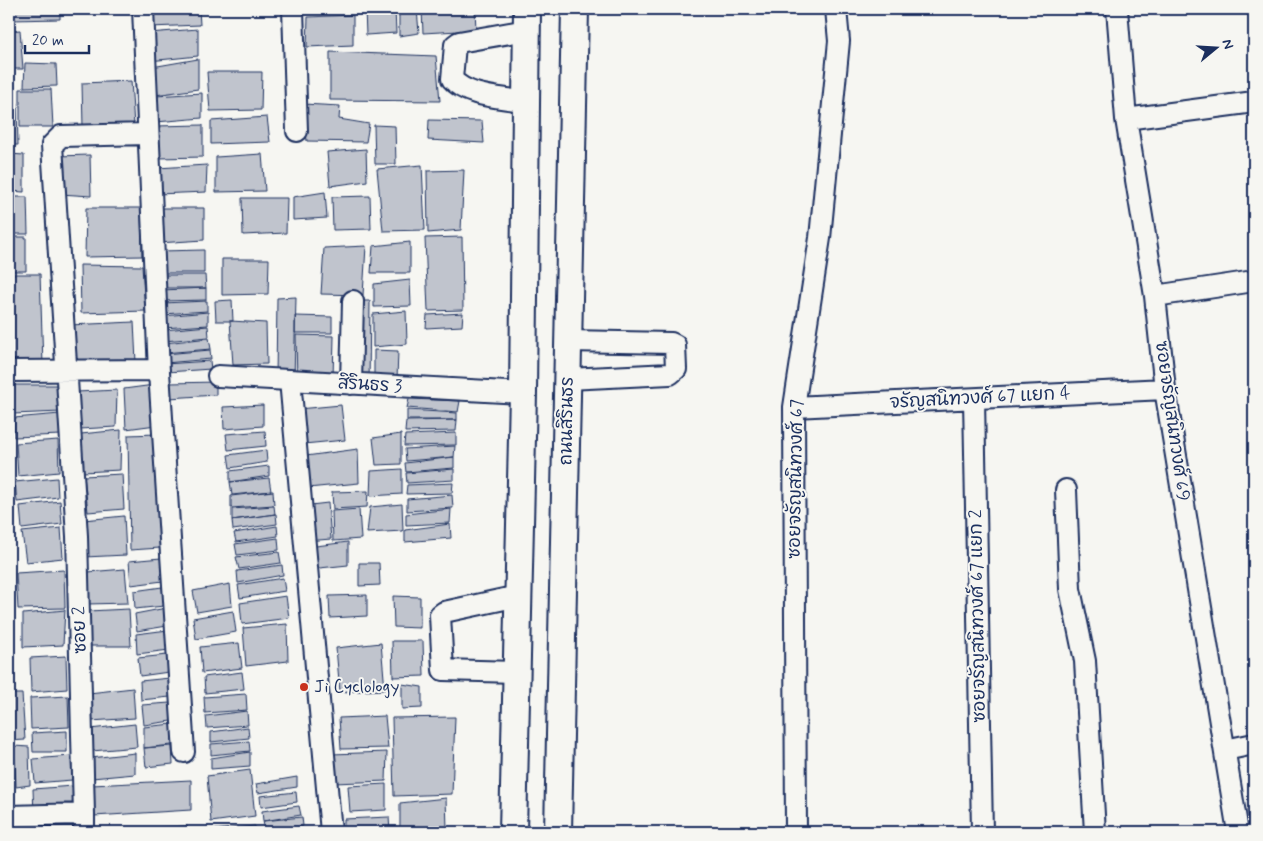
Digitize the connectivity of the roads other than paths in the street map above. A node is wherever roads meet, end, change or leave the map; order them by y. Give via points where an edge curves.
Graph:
1 (143, 9) edge
2 (293, 9) edge
3 (575, 9) edge
4 (836, 9) edge
5 (1116, 9) edge
6 (527, 19) edge
7 (526, 102) junction
8 (1254, 102) edge
9 (1126, 119) junction
10 (297, 132) dead end
11 (148, 134) junction
12 (1254, 281) edge
13 (1155, 296) junction
14 (353, 301) dead end
15 (568, 341) junction
16 (620, 342) junction
17 (159, 370) junction
18 (9, 371) edge
19 (68, 371) junction
20 (218, 376) dead end
21 (620, 376) junction
22 (568, 379) junction
23 (290, 380) junction
24 (351, 384) junction
25 (1165, 389) junction
26 (523, 393) junction
27 (974, 399) junction
28 (794, 407) junction
29 (1066, 490) dead end
30 (518, 596) junction
31 (516, 672) junction
32 (1254, 744) edge
33 (1225, 750) junction
34 (184, 752) dead end
35 (9, 816) edge
36 (84, 823) edge
37 (331, 832) edge
38 (513, 832) edge
39 (558, 832) edge
40 (796, 832) edge
41 (982, 832) edge
42 (1095, 832) edge
43 (1238, 832) edge

1 - 11 street
2 - 10 street
3 - 15 main road, ถนนสิรินธร
4 - 28 street, ซอยจรัญสนิทวงศ์ 67 via 839,41 820,238
5 - 9 street, ซอยจรัญสนิทวงศ์ 69
6 - 7 main road
6 - 7 street via 455,45 452,79 468,91
7 - 26 main road
8 - 9 street
9 - 13 street, ซอยจรัญสนิทวงศ์ 69
11 - 17 street
11 - 19 street, ซอย 2 via 61,136 52,145
12 - 13 street
13 - 25 street, ซอยจรัญสนิทวงศ์ 69
14 - 24 street
15 - 16 street
15 - 22 main road, ถนนสิรินธร
16 - 21 street
16 - 21 street via 671,343 676,350 676,369 670,374
17 - 19 street
17 - 34 street
18 - 19 street
19 - 36 street, ซอย 2 via 80,599
20 - 23 street, สิรินธร 3
21 - 22 street
22 - 39 main road, ถนนสิรินธร
23 - 24 street, สิรินธร 3
23 - 37 street
24 - 26 street, สิรินธร 3
25 - 27 street, จรัญสนิทวงศ์ 67 แยก 4
25 - 33 street, ซอยจรัญสนิทวงศ์ 69
26 - 30 main road
27 - 28 street, จรัญสนิทวงศ์ 67 แยก 4
27 - 41 street, ซอยจรัญสนิทวงศ์ 67 แยก 2
28 - 40 street, ซอยจรัญสนิทวงศ์ 67
29 - 42 street via 1070,589 1085,661
30 - 31 main road
30 - 31 street via 440,615 443,670
31 - 38 main road
32 - 33 street
33 - 43 street, ซอยจรัญสนิทวงศ์ 69
35 - 36 street, ซอย 2

